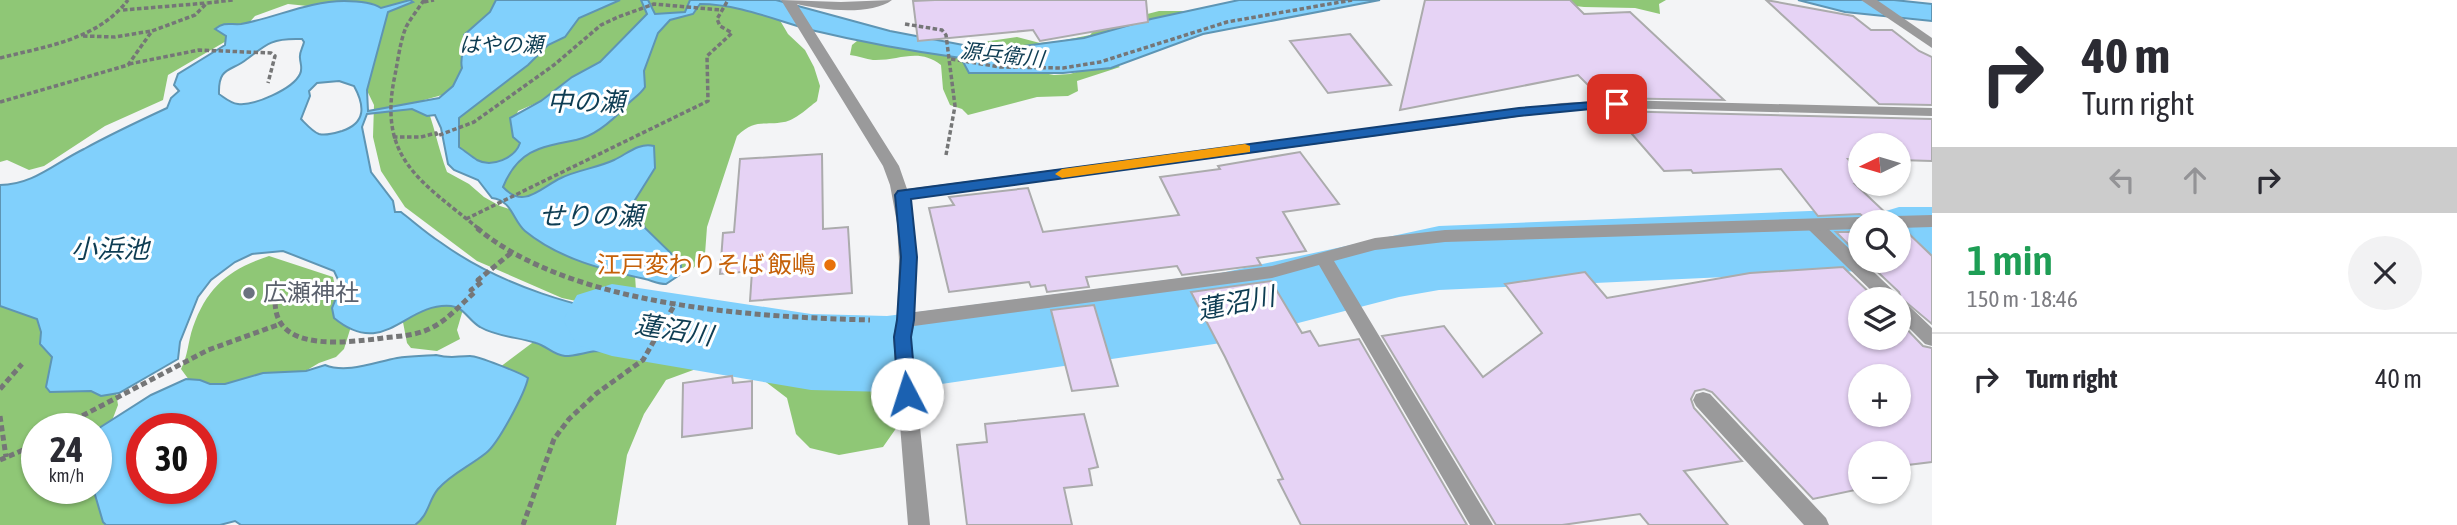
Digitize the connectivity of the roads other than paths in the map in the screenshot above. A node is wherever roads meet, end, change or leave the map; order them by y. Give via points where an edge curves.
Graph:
1 (788, 0) edge
2 (798, 0) edge
3 (885, 0) edge
4 (1868, 0) edge
5 (1932, 44) edge
6 (1932, 112) edge
7 (903, 195) junction
8 (1932, 221) edge
9 (1911, 222) edge
10 (1848, 225) edge
11 (1819, 229) junction
12 (1327, 263) junction
13 (1878, 287) edge
14 (1911, 319) edge
15 (904, 328) junction
16 (1932, 339) edge
17 (1703, 400) dead end
18 (919, 525) edge
19 (1482, 525) edge
20 (1818, 525) edge

1 - 7 street via 891,166
2 - 3 street via 823,8
4 - 5 street
6 - 7 street via 1617,104 1562,107
7 - 15 street via 909,257
8 - 9 street
10 - 11 street
11 - 12 street via 1445,236 1375,244
11 - 13 street
12 - 15 street
12 - 19 street
14 - 16 street
15 - 18 street
17 - 20 street

